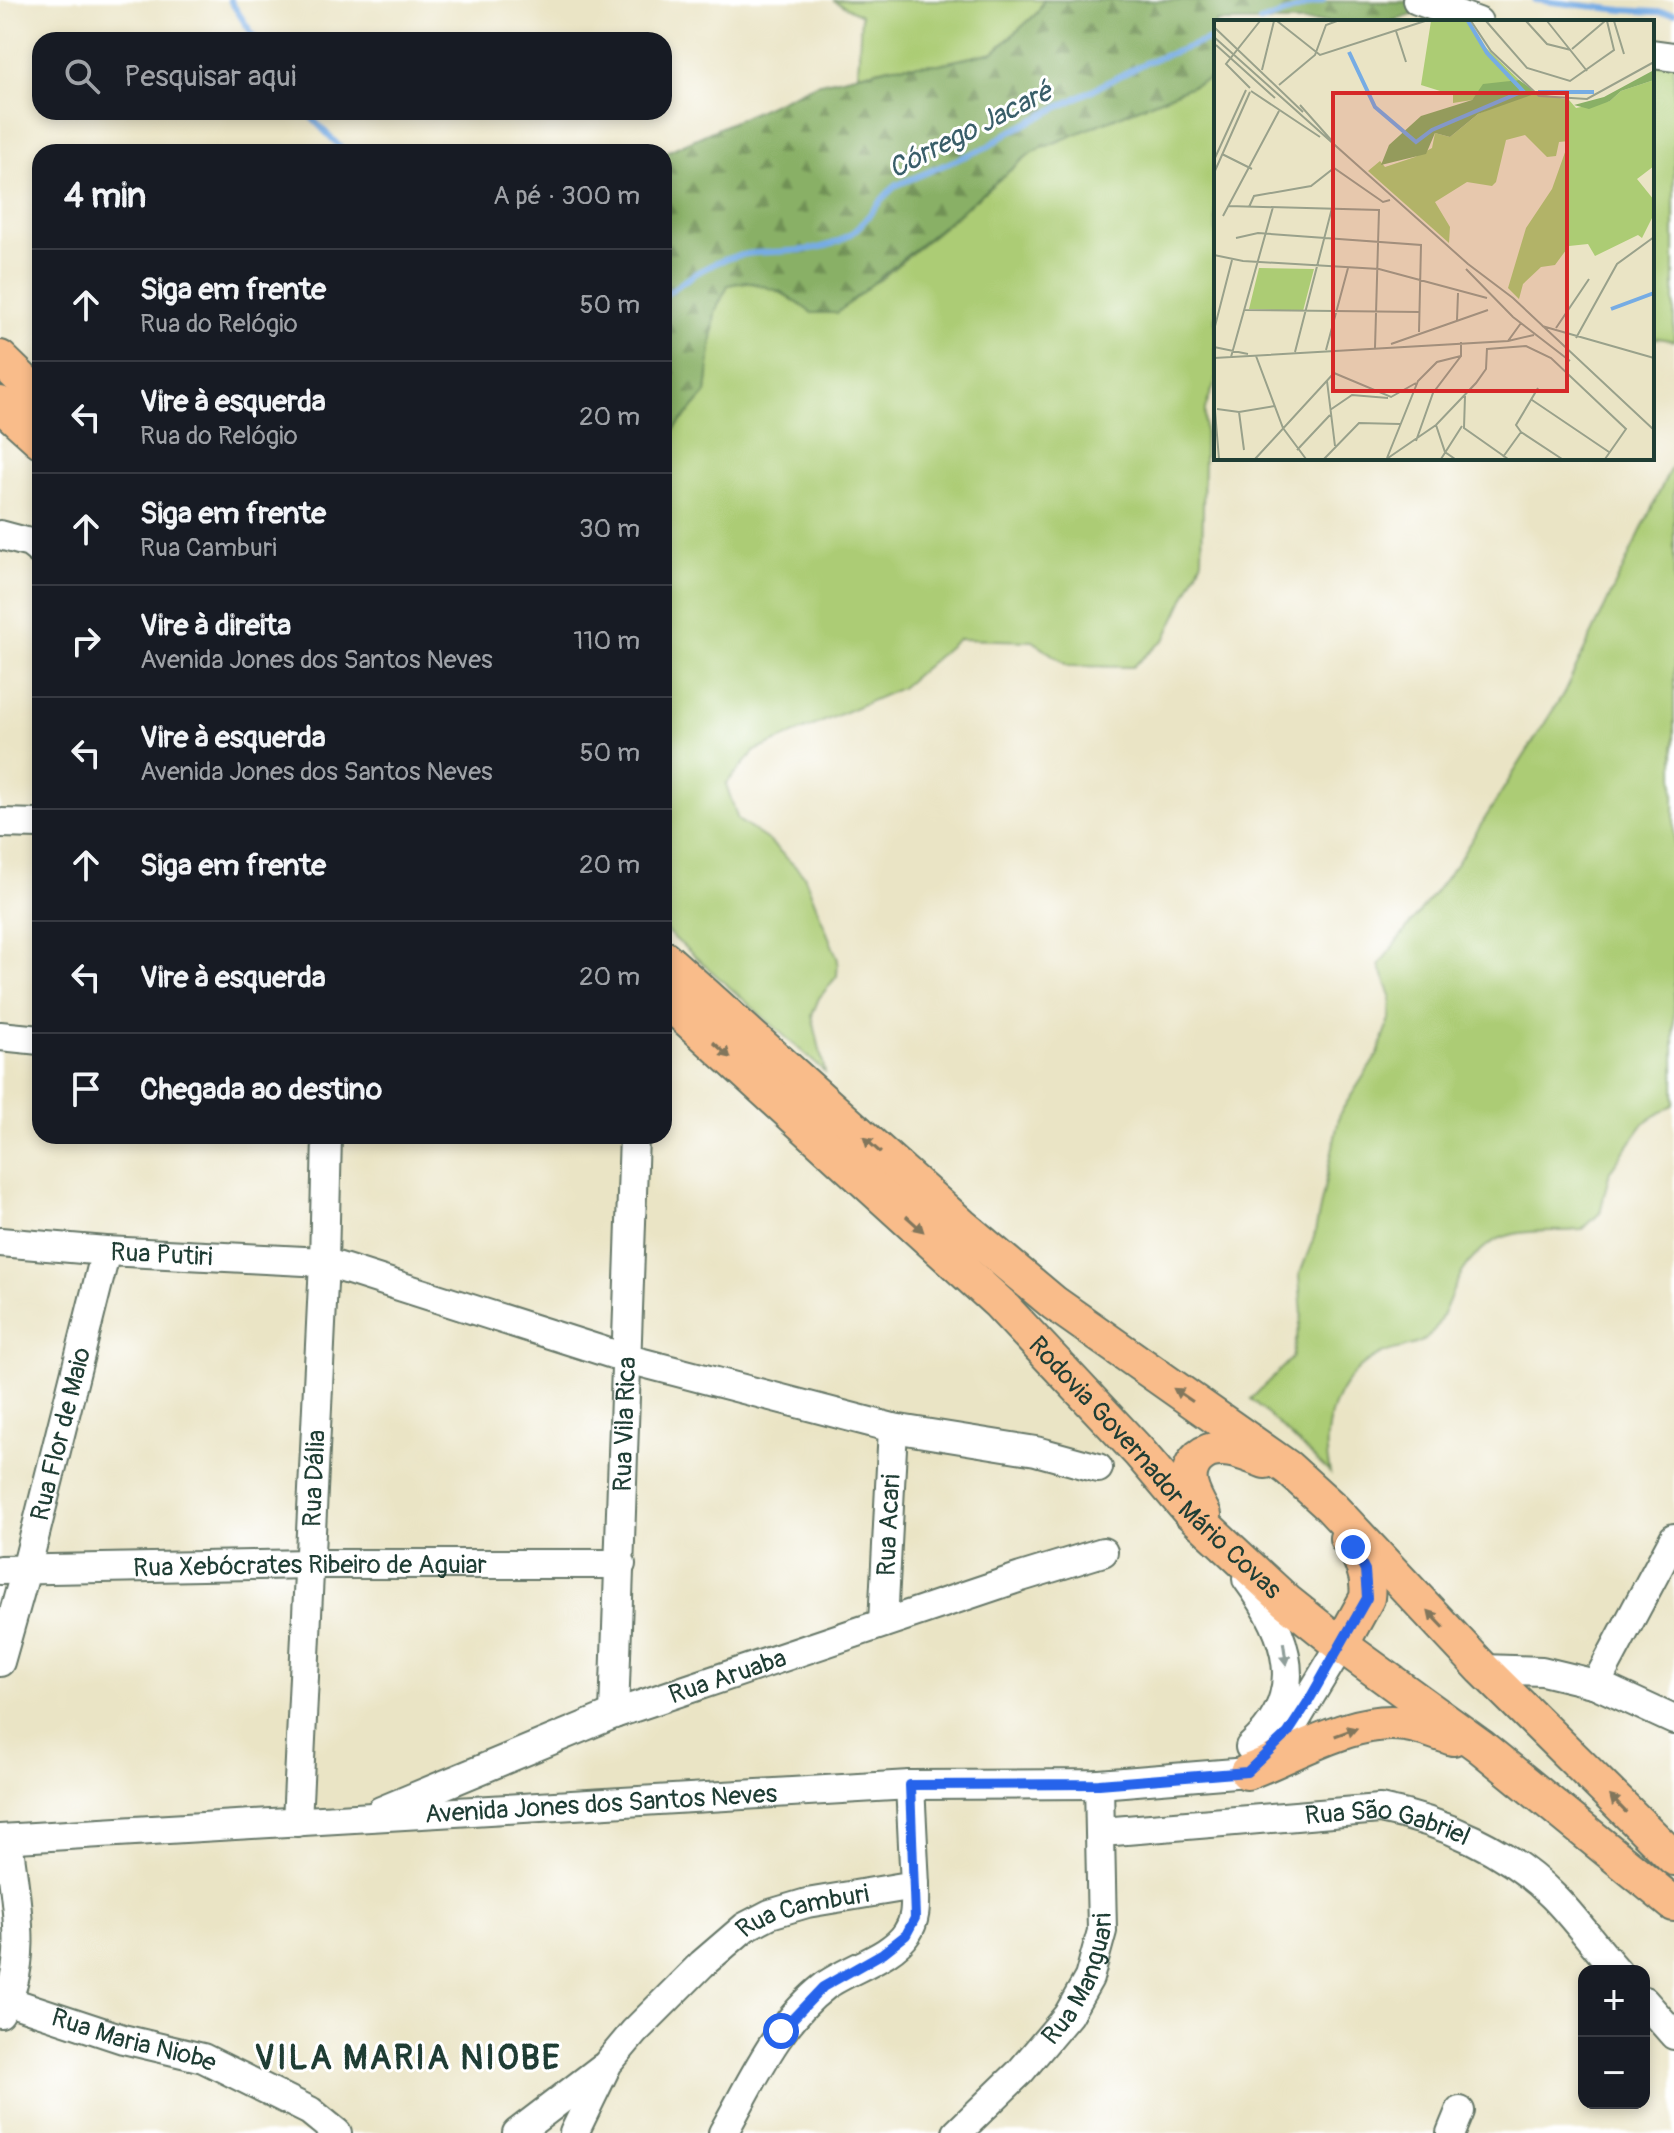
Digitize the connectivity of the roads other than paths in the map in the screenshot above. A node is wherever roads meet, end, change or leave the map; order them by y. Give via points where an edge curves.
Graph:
1 (1417, 0) edge
2 (1472, 20) edge
3 (1654, 54) edge
4 (1674, 57) edge
5 (0, 358) edge
6 (32, 389) edge
7 (0, 404) edge
8 (32, 433) edge
9 (0, 535) edge
10 (32, 545) edge
11 (0, 823) edge
12 (32, 824) edge
13 (672, 965) edge
14 (672, 1005) edge
15 (0, 1036) edge
16 (32, 1039) edge
17 (327, 1144) edge
18 (634, 1144) edge
19 (0, 1242) edge
20 (106, 1251) junction
21 (324, 1262) junction
22 (628, 1359) junction
23 (893, 1428) junction
24 (1098, 1468) dead end
25 (1288, 1468) junction
26 (1331, 1507) junction
27 (1674, 1538) edge
28 (1218, 1540) junction
29 (1103, 1552) dead end
30 (310, 1564) junction
31 (621, 1564) junction
32 (13, 1570) edge
33 (883, 1623) junction
34 (1341, 1645) junction
35 (0, 1662) edge
36 (1483, 1669) junction
37 (1596, 1684) junction
38 (614, 1714) junction
39 (1674, 1720) edge
40 (1480, 1746) junction
41 (1247, 1772) junction
42 (1203, 1776) junction
43 (1099, 1784) junction
44 (910, 1785) junction
45 (359, 1819) junction
46 (297, 1822) junction
47 (1102, 1832) junction
48 (4, 1839) edge
49 (1674, 1858) edge
50 (915, 1885) junction
51 (1674, 1904) edge
52 (1612, 1965) edge
53 (4, 2007) edge
54 (1650, 2008) edge
55 (1674, 2035) edge
56 (608, 2063) junction
57 (337, 2133) edge
58 (517, 2133) edge
59 (574, 2133) edge
60 (723, 2133) edge
61 (957, 2133) edge

1 - 2 street
3 - 4 street
5 - 6 main road
7 - 8 main road
9 - 10 street
11 - 12 street
25 -> 13 main road, Rodovia Governador Mário Covas via 1054,1303
14 -> 28 main road, Rodovia Governador Mário Covas via 999,1303
15 - 16 street
17 - 21 street, Rua Dália
18 - 22 street, Rua Vila Rica
19 - 20 street, Rua Putiri
20 - 21 street, Rua Putiri
20 - 32 street, Rua Flor de Maio
21 - 22 street, Rua Putiri
21 - 30 street, Rua Dália
22 - 23 street, Rua Putiri
22 - 31 street, Rua Vila Rica
23 - 24 street, Rua Putiri via 1036,1451
23 - 33 street, Rua Acari
25 - 26 main road, Rodovia Governador Mário Covas
25 - 28 main road via 1219,1449 1206,1451 1195,1461 1190,1487
26 - 34 main road via 1360,1559 1367,1584 1367,1598
36 -> 26 main road, Rodovia Governador Mário Covas
27 - 37 street
28 - 34 main road, Rodovia Governador Mário Covas
28 -> 42 street, Avenida Jones dos Santos Neves via 1277,1624 1287,1673 1270,1726 1239,1756
29 - 33 street, Rua Aruaba
30 - 31 street, Rua Xebócrates Ribeiro de Aguiar
30 - 32 street, Rua Xebócrates Ribeiro de Aguiar
30 - 46 street, Rua Dália
31 - 38 street, Rua Vila Rica
32 - 35 street, Rua Flor de Maio
33 - 38 street, Rua Aruaba
34 - 40 main road, Rodovia Governador Mário Covas
34 - 41 street via 1288,1733
36 - 37 street via 1542,1671
49 -> 36 main road, Rodovia Governador Mário Covas
37 - 39 street
38 - 45 street, Rua Aruaba
41 -> 40 main road via 1372,1724 1404,1723
40 - 51 main road, Rodovia Governador Mário Covas
41 - 42 street, Avenida Jones dos Santos Neves
42 - 43 street, Avenida Jones dos Santos Neves
43 - 44 street, Avenida Jones dos Santos Neves
43 - 47 street, Rua Manguari
44 - 45 street, Avenida Jones dos Santos Neves
44 - 50 street
45 - 46 street, Avenida Jones dos Santos Neves
46 - 48 street, Avenida Jones dos Santos Neves
47 - 52 street, Rua São Gabriel via 1380,1809 1414,1816 1523,1868
47 - 61 street, Rua Manguari via 1102,1931 1089,1978 1068,2015 1030,2060
48 - 53 street via 18,1959
50 - 56 street, Rua Camburi via 807,1903 745,1927 702,1964
50 - 60 street via 915,1918 906,1935 823,1987 796,2013
53 - 57 street, Rua Maria Niobe via 203,2058 310,2111
54 - 55 street
56 - 58 street
56 - 59 street

